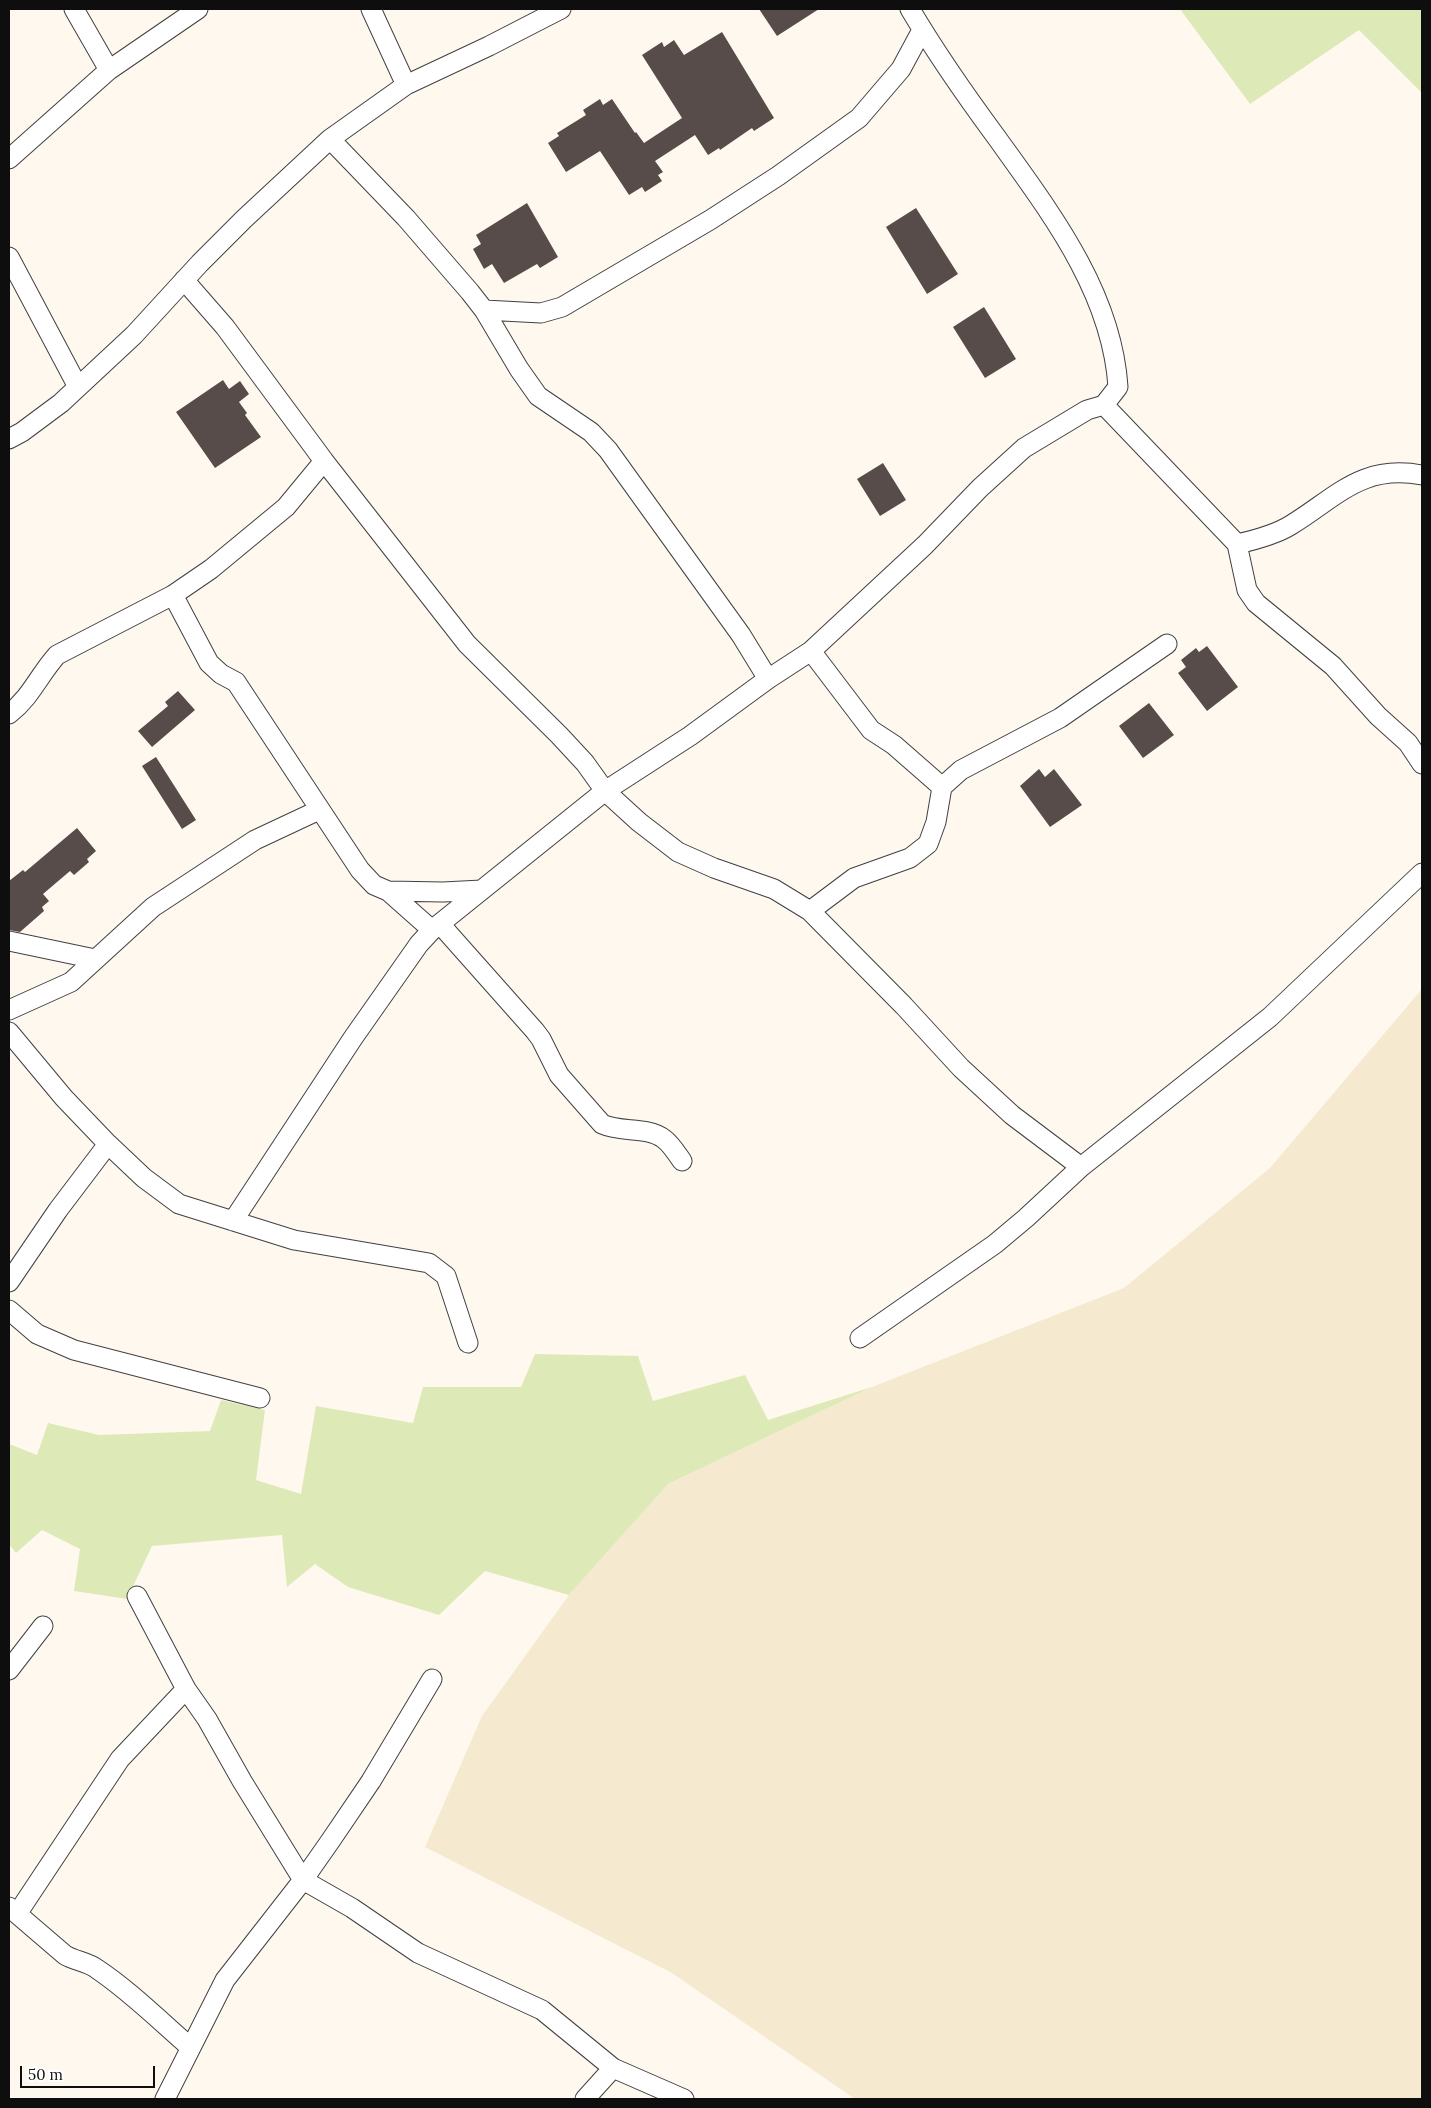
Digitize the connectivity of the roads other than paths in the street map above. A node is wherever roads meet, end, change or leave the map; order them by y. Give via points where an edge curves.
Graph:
1 (74, 9) edge
2 (198, 9) edge
3 (371, 9) edge
4 (561, 9) edge
5 (910, 9) edge
6 (922, 30) junction
7 (109, 70) junction
8 (406, 85) junction
9 (330, 139) junction
10 (9, 160) edge
11 (9, 257) edge
12 (184, 280) junction
13 (484, 310) junction
14 (78, 387) junction
15 (1104, 405) junction
16 (9, 439) edge
17 (324, 461) junction
18 (1422, 476) edge
19 (1237, 544) junction
20 (173, 595) junction
21 (1167, 644) dead end
22 (811, 651) junction
23 (768, 679) junction
24 (9, 714) edge
25 (1422, 764) edge
26 (942, 787) junction
27 (605, 791) junction
28 (319, 810) junction
29 (1422, 873) edge
30 (482, 890) junction
31 (388, 891) junction
32 (810, 911) junction
33 (436, 927) junction
34 (9, 941) edge
35 (95, 959) junction
36 (9, 1010) edge
37 (9, 1032) edge
38 (108, 1144) junction
39 (682, 1161) dead end
40 (1081, 1167) junction
41 (233, 1221) junction
42 (9, 1282) edge
43 (9, 1310) edge
44 (860, 1338) dead end
45 (468, 1343) dead end
46 (260, 1398) dead end
47 (137, 1596) dead end
48 (43, 1626) dead end
49 (9, 1670) edge
50 (432, 1679) dead end
51 (186, 1689) junction
52 (303, 1880) junction
53 (13, 1910) edge
54 (190, 2047) junction
55 (613, 2068) junction
56 (165, 2099) edge
57 (585, 2099) edge
58 (684, 2099) edge

1 - 7 street
2 - 7 street
3 - 8 street
4 - 8 street
5 - 6 street
6 - 13 street via 901,69 859,118 710,220 562,307 541,314
6 - 15 street via 1054,218 1095,295 1116,360 1118,387
7 - 10 street
8 - 9 street
9 - 12 street
9 - 13 street via 406,218
11 - 14 street
12 - 14 street
12 - 17 street via 225,327
13 - 23 street via 538,396 591,432 608,450 741,634
14 - 16 street via 61,403
15 - 19 street
15 - 22 street via 1087,410 1024,448
17 - 20 street via 286,507 211,569
17 - 27 street via 467,644 559,735
18 - 19 street via 1407,472 1378,474 1353,483 1290,526
19 - 25 street via 1246,590 1256,603 1333,666 1378,716 1408,743
20 - 24 street via 58,655 22,704
20 - 28 street via 209,663 236,682
21 - 26 street via 1060,718 961,770
22 - 23 street
22 - 26 street via 871,730 894,745
23 - 27 street via 690,736
26 - 32 street via 936,822 928,844 910,858 854,878
27 - 30 street
27 - 32 street via 678,852 774,889
28 - 31 street via 360,870 374,885
28 - 35 street via 255,840 152,907
29 - 40 street via 1270,1017
30 - 31 street
30 - 33 street
31 - 33 street
32 - 40 street via 961,1068 1012,1115
33 - 39 street via 535,1031 559,1075 602,1124 657,1134 666,1140
33 - 41 street via 419,944 353,1038
34 - 35 street
35 - 36 street via 71,982
37 - 38 street via 64,1098
38 - 41 street via 144,1178 179,1204
38 - 42 street
40 - 44 street via 995,1244
41 - 45 street via 294,1240 429,1263 446,1276
43 - 46 street via 37,1334 74,1350
47 - 51 street
48 - 49 street
50 - 52 street via 371,1781
51 - 52 street
51 - 53 street via 120,1759
52 - 54 street via 224,1980
52 - 55 street via 352,1908 418,1953 542,2010
53 - 54 street via 65,1955 95,1967 114,1981
54 - 56 street
55 - 57 street
55 - 58 street

